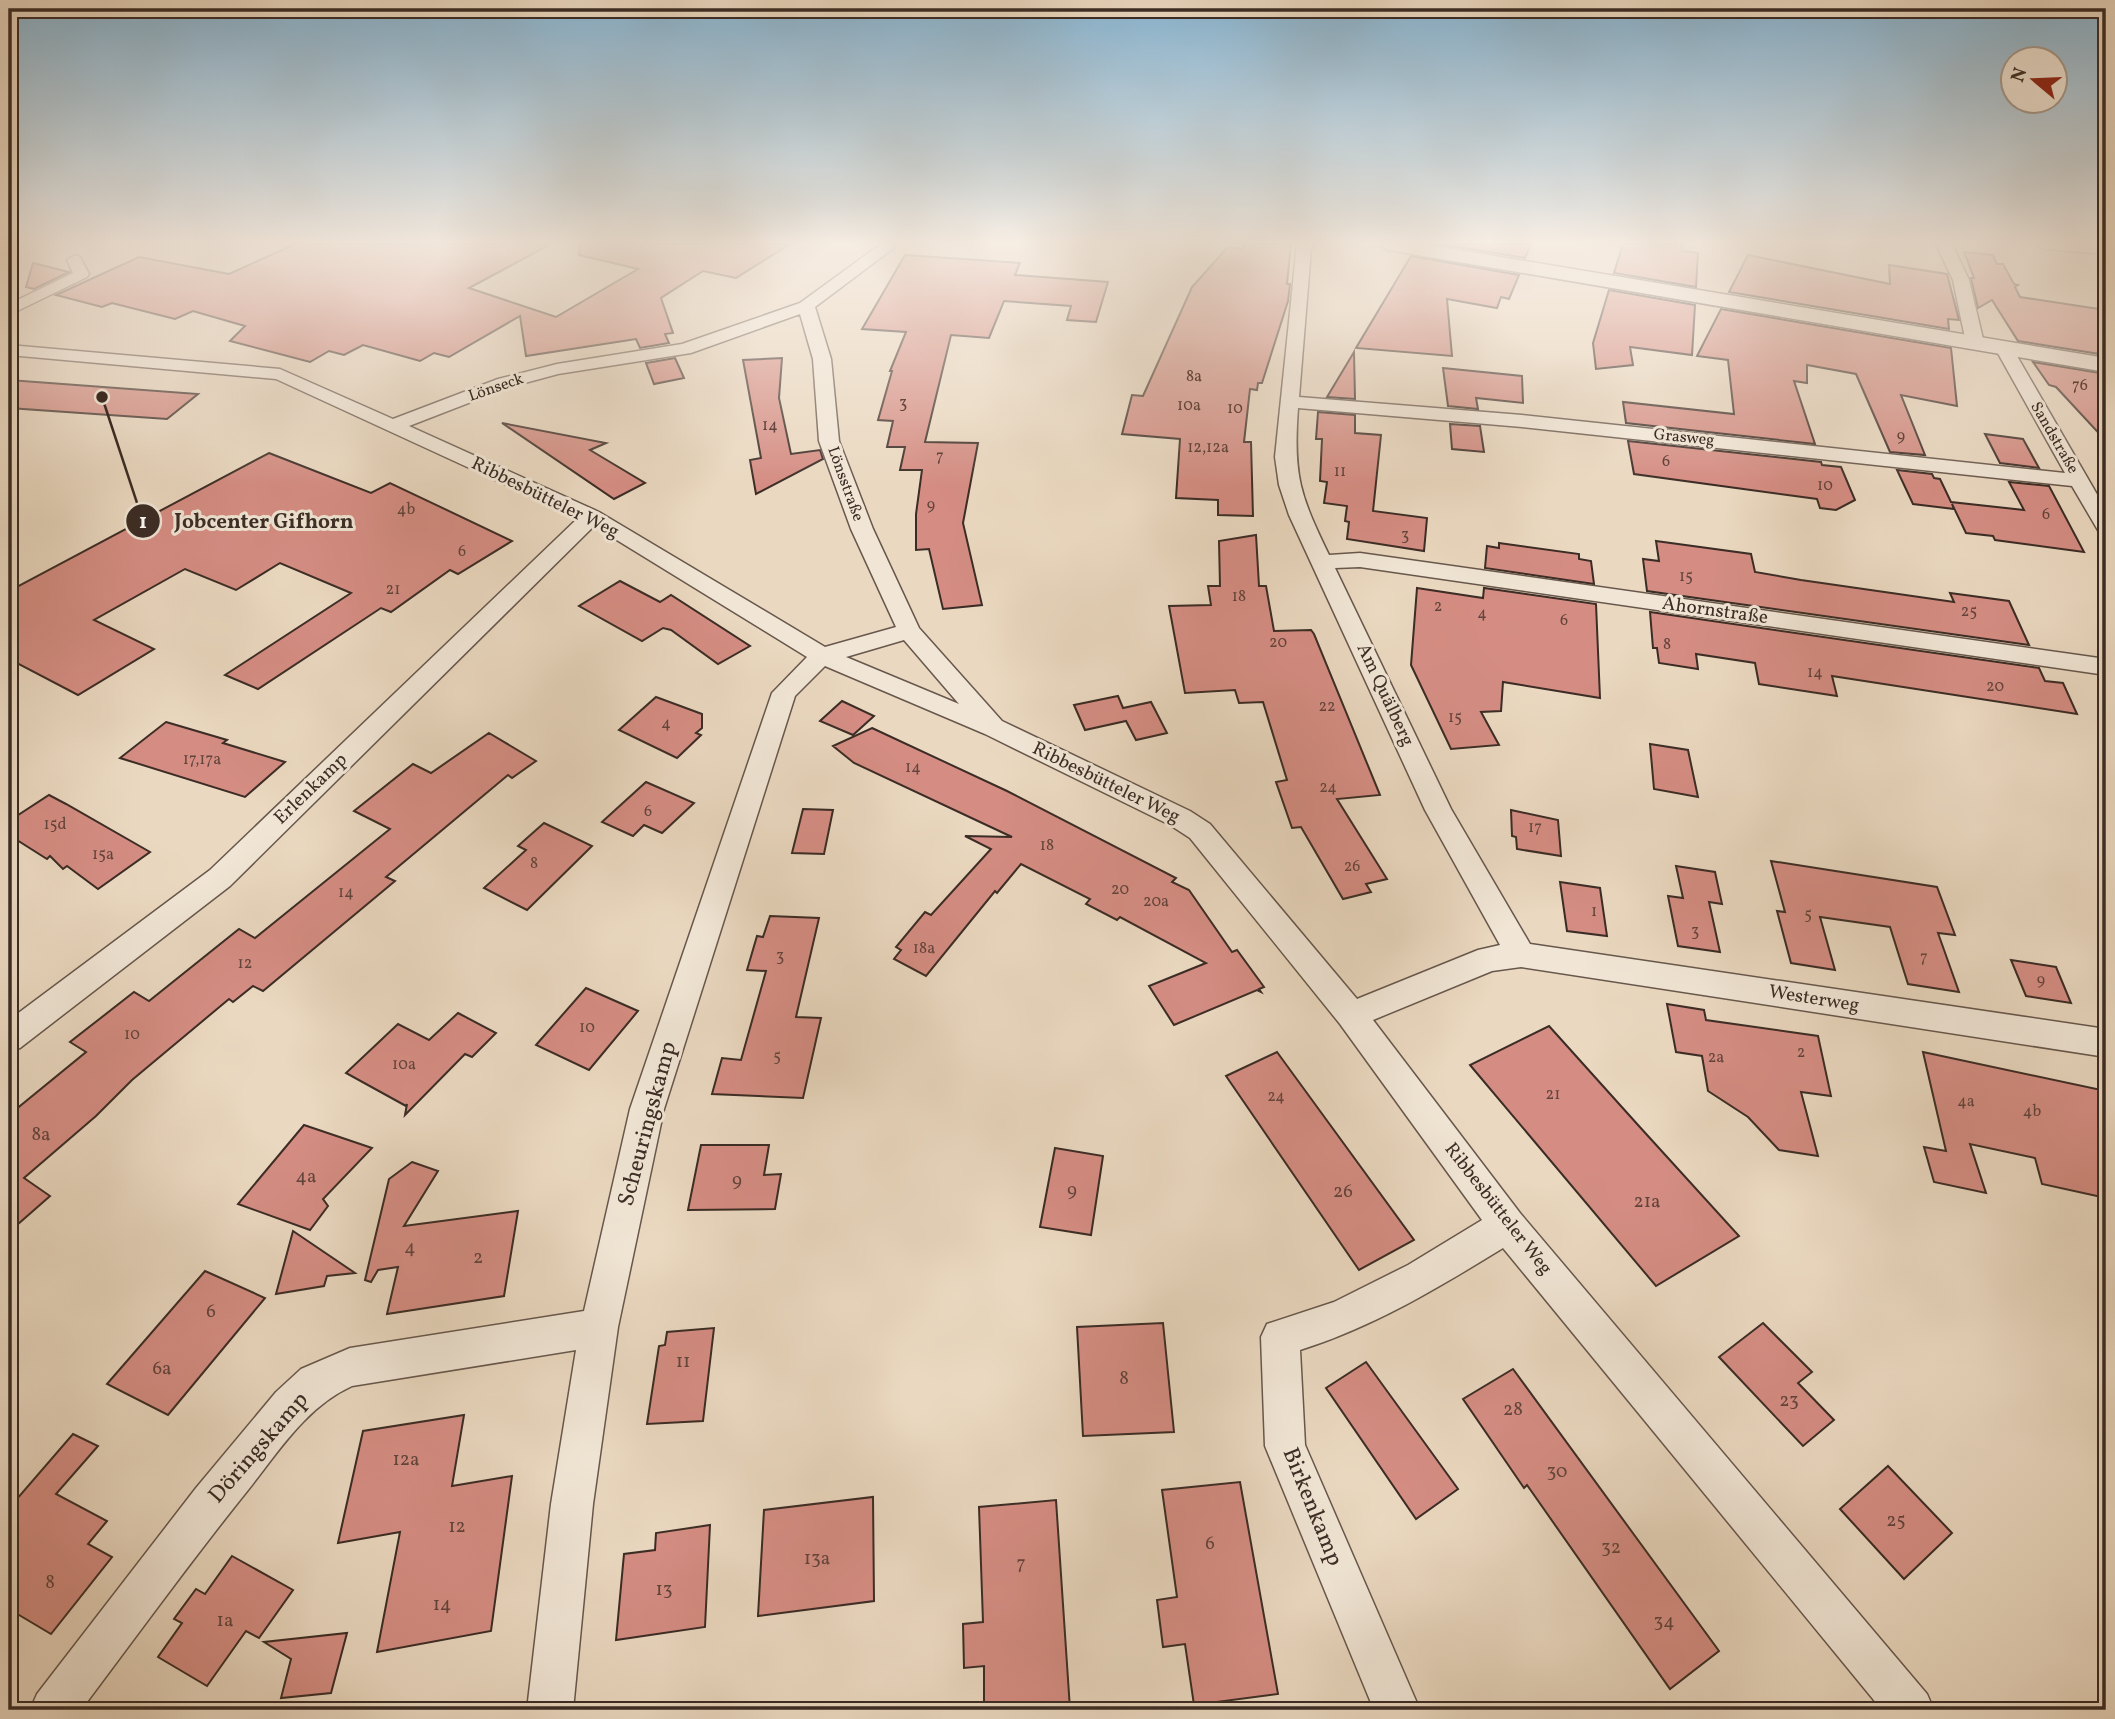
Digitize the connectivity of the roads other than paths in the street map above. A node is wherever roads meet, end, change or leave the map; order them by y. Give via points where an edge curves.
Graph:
1 (755, 324) edge
2 (812, 324) edge
3 (1296, 324) edge
4 (1887, 324) edge
5 (1970, 324) edge
6 (1973, 338) junction
7 (2004, 348) junction
8 (9, 349) edge
9 (2106, 365) edge
10 (1288, 402) junction
11 (391, 426) junction
12 (2079, 481) junction
13 (592, 516) junction
14 (2106, 528) edge
15 (1324, 562) junction
16 (909, 631) junction
17 (822, 656) junction
18 (2106, 667) edge
19 (994, 728) junction
20 (1521, 955) junction
21 (1351, 1015) junction
22 (9, 1038) edge
23 (2106, 1043) edge
24 (1507, 1225) junction
25 (599, 1327) junction
26 (52, 1710) edge
27 (550, 1710) edge
28 (1397, 1710) edge
29 (1911, 1710) edge

1 - 11 street, Lönseck via 685,349 557,369 504,383
2 - 16 street, Lönsstraße via 822,359 829,441 862,529
3 - 10 street, Am Quälberg
4 - 6 street
5 - 6 street
6 - 7 street
7 - 9 street
7 - 12 street, Sandstraße
8 - 11 street, Ribbesbütteler Weg via 280,374
10 - 12 street, Grasweg via 1522,421
10 - 15 street, Am Quälberg via 1285,457 1289,485
11 - 13 street, Ribbesbütteler Weg
12 - 14 street, Sandstraße
13 - 17 street, Ribbesbütteler Weg
13 - 22 street, Erlenkamp via 220,878
15 - 18 street, Ahornstraße via 1360,560
15 - 20 street, Am Quälberg via 1438,810
16 - 17 street, Scheuringskamp
16 - 19 street, Lönsstraße
17 - 19 street, Ribbesbütteler Weg
17 - 25 street, Scheuringskamp via 784,693 779,706 647,1109
19 - 21 street, Ribbesbütteler Weg via 1200,831
20 - 21 street via 1489,959
20 - 23 street, Westerweg
21 - 24 street, Ribbesbütteler Weg
24 - 28 street, Birkenkamp via 1421,1278 1350,1313 1280,1337 1285,1446
24 - 29 street, Ribbesbütteler Weg
25 - 26 street, Döringskamp via 350,1367 316,1382 290,1406 211,1503
25 - 27 street, Scheuringskamp via 572,1504

